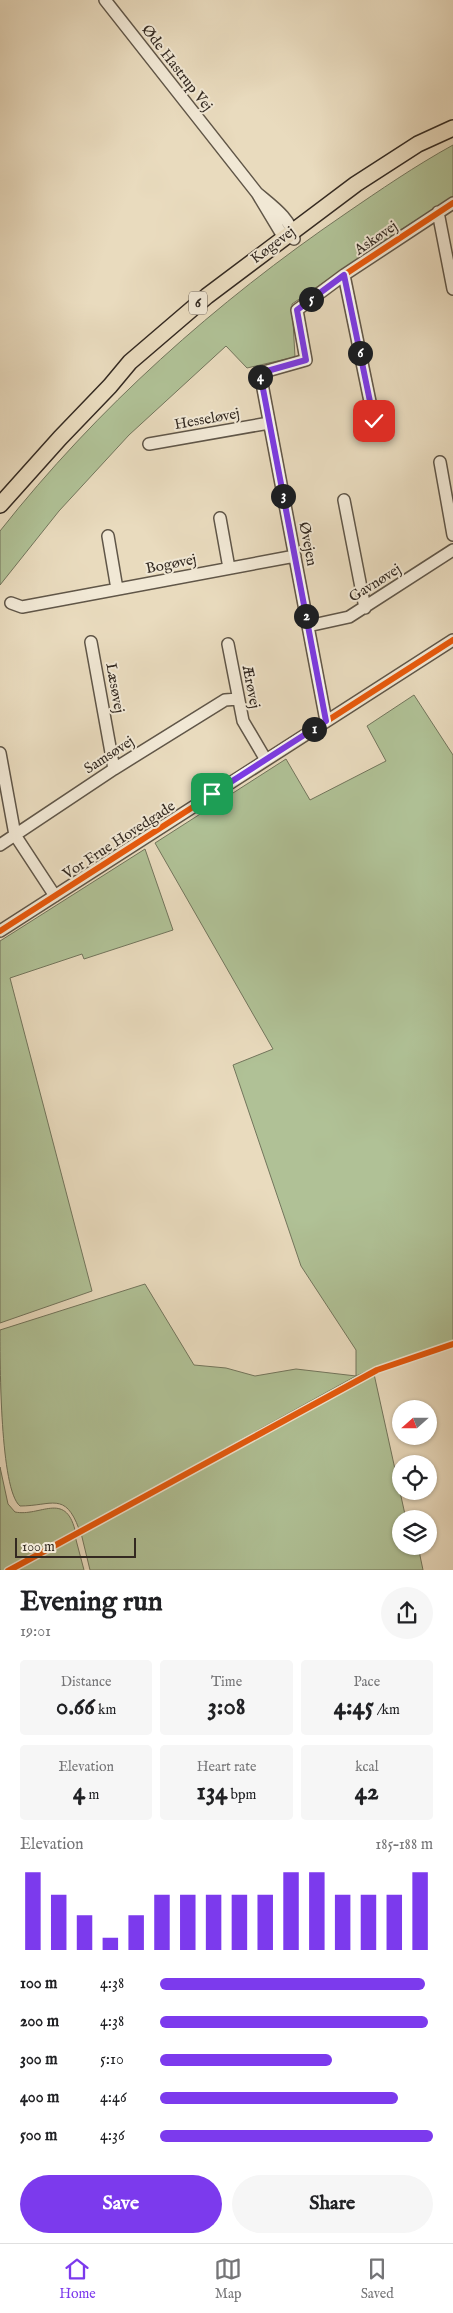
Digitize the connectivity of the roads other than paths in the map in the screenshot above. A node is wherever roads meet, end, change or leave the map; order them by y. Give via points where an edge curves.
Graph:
1 (104, 0) edge
2 (453, 128) edge
3 (453, 203) edge
4 (438, 212) junction
5 (290, 235) junction
6 (344, 275) junction
7 (453, 289) edge
8 (260, 373) joint
9 (374, 421) dead end
10 (269, 423) junction
11 (149, 444) dead end
12 (440, 462) dead end
13 (344, 500) dead end
14 (0, 505) edge
15 (220, 518) dead end
16 (453, 535) edge
17 (108, 536) dead end
18 (453, 550) edge
19 (295, 556) junction
20 (230, 568) junction
21 (117, 589) junction
22 (12, 603) dead end
23 (365, 608) junction
24 (308, 626) junction
25 (453, 640) edge
26 (91, 642) dead end
27 (228, 644) dead end
28 (238, 699) junction
29 (326, 721) junction
30 (0, 753) edge
31 (266, 760) junction
32 (114, 769) junction
33 (15, 835) junction
34 (0, 845) edge
35 (55, 896) junction
36 (0, 931) edge

1 - 5 street, Øde Hastrup Vej via 257,193 280,212
2 - 5 main road, Køgevej / 6
3 - 4 street, Askøvej
4 - 6 street, Askøvej
4 - 7 street
5 - 14 main road, Køgevej / 6 via 110,386
6 - 8 street, Askøvej via 297,310 306,360
6 - 9 street
8 - 10 street, Øvejen
10 - 11 street, Hesseløvej
10 - 19 street, Øvejen
12 - 16 street
13 - 23 street
15 - 20 street
17 - 21 street
18 - 23 street, Gavnøvej
19 - 20 street, Bogøvej
19 - 24 street, Øvejen
20 - 21 street, Bogøvej
21 - 22 street, Bogøvej via 22,607
23 - 24 street, Gavnøvej via 337,621
24 - 29 street, Øvejen
25 - 29 street, Vor Frue Hovedgade
26 - 32 street, Læsøvej
27 - 28 street, Ærøvej
28 - 31 street, Ærøvej via 243,721
28 - 32 street, Samsøvej via 225,700
29 - 31 street, Vor Frue Hovedgade
30 - 33 street
31 - 35 street, Vor Frue Hovedgade
32 - 33 street, Samsøvej
33 - 34 street, Samsøvej
33 - 35 street
35 - 36 street, Vor Frue Hovedgade

